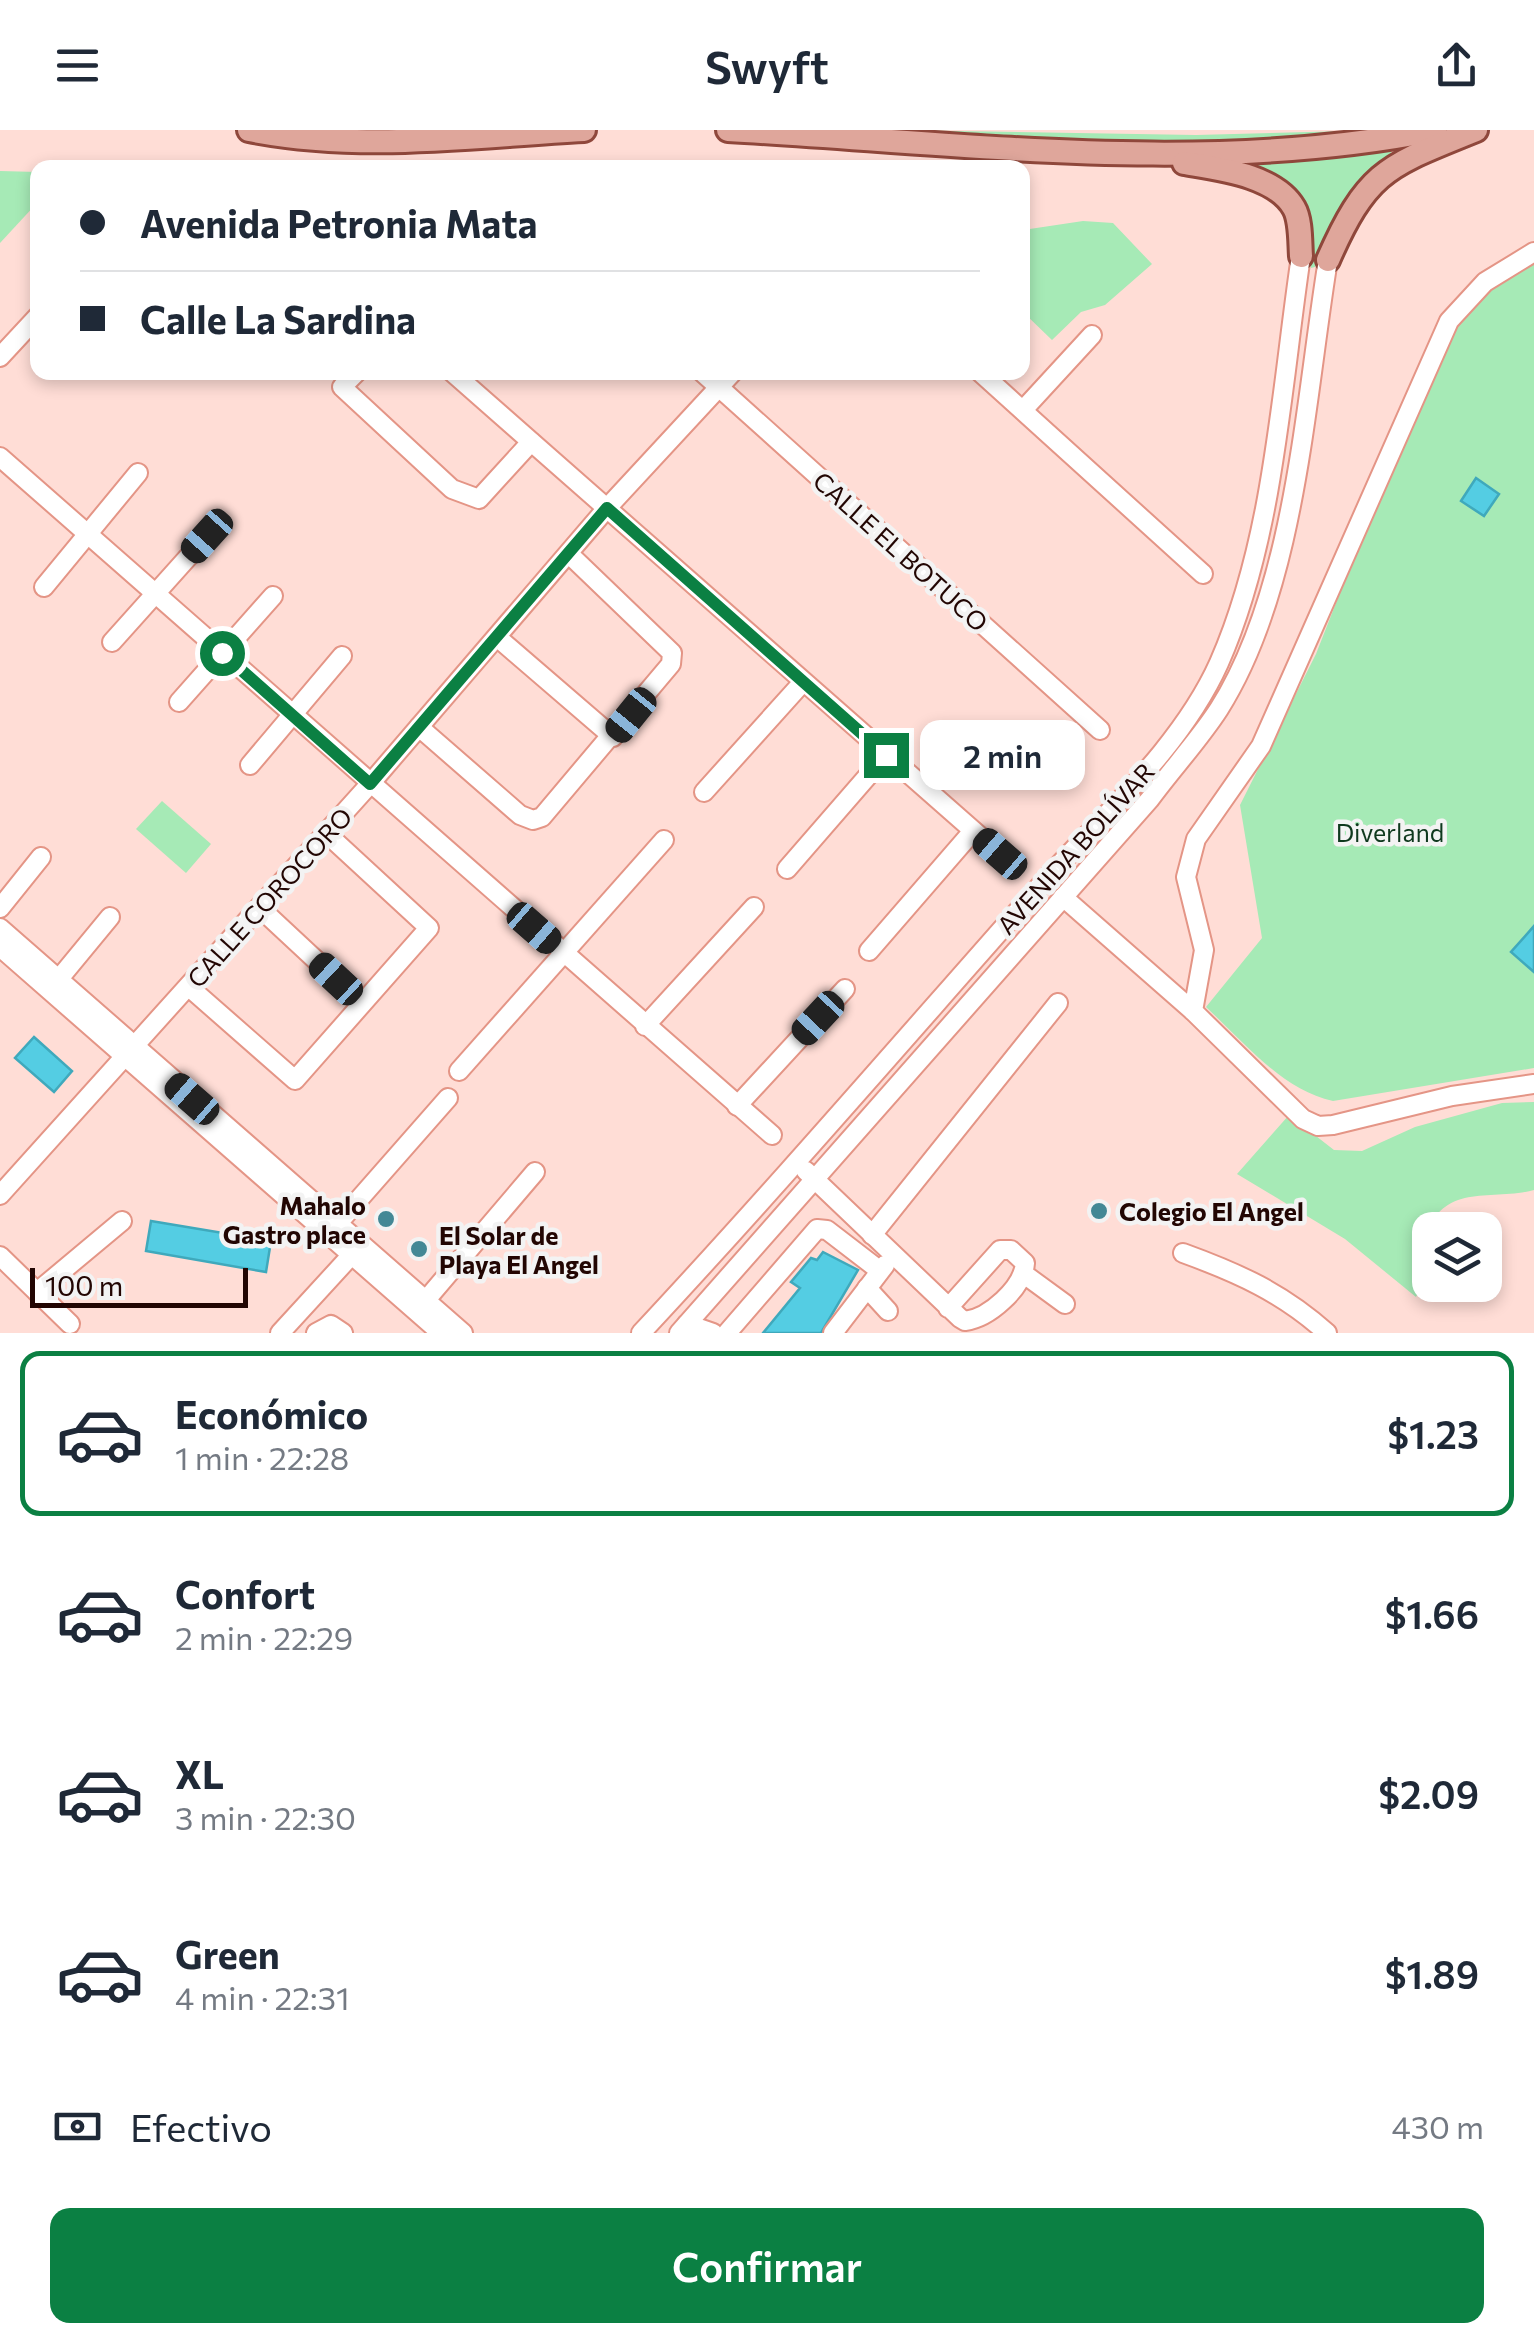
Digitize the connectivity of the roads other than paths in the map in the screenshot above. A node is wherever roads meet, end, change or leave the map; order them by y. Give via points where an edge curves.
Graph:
1 (249, 130) edge
2 (394, 130) edge
3 (584, 130) edge
4 (728, 130) edge
5 (1435, 130) edge
6 (1476, 130) edge
7 (439, 140) junction
8 (1106, 153) junction
9 (1534, 252) edge
10 (1301, 256) joint
11 (1328, 260) joint
12 (30, 325) edge
13 (1092, 335) dead end
14 (0, 357) edge
15 (349, 380) edge
16 (461, 380) edge
17 (710, 380) edge
18 (726, 380) edge
19 (989, 380) edge
20 (719, 388) junction
21 (1024, 410) junction
22 (531, 442) junction
23 (0, 457) edge
24 (138, 474) dead end
25 (607, 508) junction
26 (87, 534) junction
27 (207, 536) dead end
28 (569, 554) junction
29 (1203, 574) dead end
30 (44, 586) dead end
31 (155, 594) junction
32 (273, 596) dead end
33 (498, 638) junction
34 (112, 642) dead end
35 (222, 653) junction
36 (342, 656) dead end
37 (803, 682) junction
38 (179, 702) dead end
39 (292, 715) junction
40 (419, 727) junction
41 (1100, 730) dead end
42 (613, 737) junction
43 (886, 755) junction
44 (250, 766) dead end
45 (370, 784) junction
46 (704, 792) dead end
47 (973, 831) junction
48 (326, 834) junction
49 (664, 840) dead end
50 (1000, 854) dead end
51 (41, 857) dead end
52 (787, 870) dead end
53 (1063, 897) junction
54 (754, 907) dead end
55 (0, 908) edge
56 (260, 908) junction
57 (110, 917) dead end
58 (0, 928) edge
59 (1, 949) edge
60 (870, 951) dead end
61 (561, 952) junction
62 (58, 980) junction
63 (189, 987) junction
64 (845, 989) dead end
65 (362, 1003) junction
66 (1058, 1003) dead end
67 (1193, 1011) junction
68 (644, 1026) junction
69 (129, 1054) junction
70 (460, 1071) dead end
71 (1534, 1084) edge
72 (448, 1098) dead end
73 (737, 1106) junction
74 (772, 1136) dead end
75 (800, 1163) junction
76 (535, 1172) dead end
77 (812, 1179) junction
78 (0, 1194) edge
79 (122, 1221) dead end
80 (332, 1229) junction
81 (872, 1236) junction
82 (356, 1250) junction
83 (1183, 1252) dead end
84 (0, 1256) edge
85 (886, 1264) junction
86 (1024, 1274) junction
87 (867, 1288) junction
88 (37, 1292) junction
89 (1065, 1304) dead end
90 (421, 1306) junction
91 (948, 1308) junction
92 (888, 1311) dead end
93 (70, 1324) dead end
94 (683, 1328) edge
95 (844, 1329) edge
96 (280, 1333) edge
97 (316, 1333) edge
98 (343, 1333) edge
99 (441, 1333) edge
100 (463, 1333) edge
101 (641, 1333) edge
102 (713, 1333) edge
103 (726, 1333) edge
104 (1326, 1333) edge

1 - 7 main road via 304,141
2 - 7 main road
3 - 7 main road
4 - 8 main road
5 - 8 main road via 1259,153
6 - 11 main road via 1406,158 1365,187
8 - 10 main road via 1234,173 1280,191 1296,211
9 - 67 street via 1485,282 1449,321 1261,746 1196,839 1186,877 1204,950
10 - 75 street, AVENIDA BOLÍVAR via 1261,522 1217,668 1155,758
11 - 53 street, AVENIDA BOLÍVAR via 1285,532 1266,610 1219,708
12 - 14 street
13 - 21 street
15 - 22 street via 342,387 468,498 479,498
16 - 22 street
17 - 20 street, CALLE EL BOTUCO
18 - 20 street, CALLE COROCORO
19 - 21 street
20 - 25 street, CALLE COROCORO
20 - 41 street, CALLE EL BOTUCO
21 - 29 street
22 - 25 street
23 - 26 street
24 - 26 street
25 - 28 street, CALLE COROCORO
25 - 37 street
26 - 30 street
26 - 31 street
27 - 31 street
28 - 33 street, CALLE COROCORO
28 - 42 street via 672,653
31 - 34 street
31 - 35 street
32 - 35 street
33 - 40 street, CALLE COROCORO
33 - 42 street
35 - 38 street
35 - 39 street
36 - 39 street
37 - 43 street
37 - 46 street
39 - 44 street
39 - 45 street
40 - 42 street via 533,820
40 - 45 street, CALLE COROCORO
43 - 47 street
43 - 52 street
45 - 48 street, CALLE COROCORO
45 - 61 street
47 - 50 street
47 - 60 street
48 - 56 street, CALLE COROCORO
48 - 65 street via 429,928
49 - 61 street
51 - 55 street
53 - 67 street
53 - 77 street, AVENIDA BOLÍVAR
54 - 68 street
56 - 63 street, CALLE COROCORO
56 - 65 street
57 - 62 street
58 - 62 street
59 - 69 street
61 - 68 street
61 - 70 street
62 - 69 street
63 - 65 street via 295,1080
63 - 69 street, CALLE COROCORO
64 - 73 street
66 - 81 street
67 - 71 street via 1303,1119 1318,1126
68 - 73 street
69 - 78 street, CALLE COROCORO
69 - 80 street
72 - 80 street
73 - 74 street
75 - 77 street
75 - 101 street, AVENIDA BOLÍVAR
76 - 90 street
77 - 81 street
77 - 94 street, AVENIDA BOLÍVAR
79 - 88 street
80 - 82 street
81 - 85 street
82 - 90 street
82 - 96 street
83 - 104 street via 1252,1278
84 - 88 street
85 - 87 street
85 - 91 street
85 - 103 street via 817,1229
86 - 89 street
86 - 91 street via 976,1320 964,1321
86 - 91 street via 1020,1258 1000,1250
87 - 92 street
87 - 95 street
88 - 93 street
90 - 99 street
90 - 100 street
94 - 102 street
97 - 98 street via 332,1325

